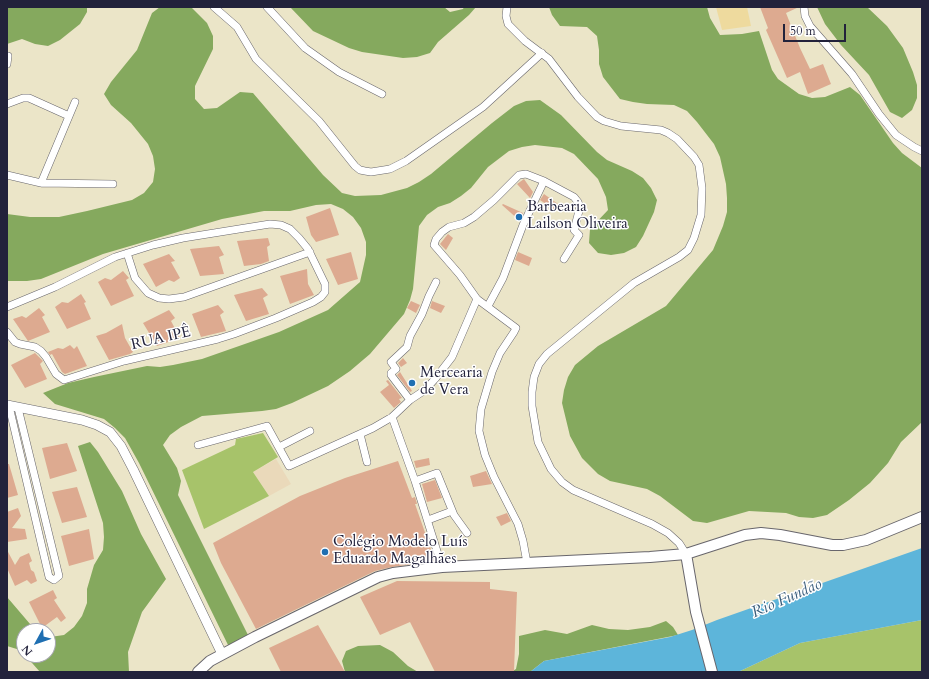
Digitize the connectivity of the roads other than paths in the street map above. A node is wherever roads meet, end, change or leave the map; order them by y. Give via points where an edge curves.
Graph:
1 (214, 7) edge
2 (267, 7) edge
3 (507, 7) edge
4 (804, 7) edge
5 (542, 53) junction
6 (8, 56) edge
7 (7, 64) edge
8 (382, 94) dead end
9 (76, 102) dead end
10 (7, 104) edge
11 (69, 116) junction
12 (922, 151) edge
13 (7, 175) edge
14 (544, 181) junction
15 (41, 183) junction
16 (113, 184) dead end
17 (310, 252) junction
18 (127, 253) junction
19 (564, 259) dead end
20 (436, 282) dead end
21 (477, 299) junction
22 (488, 306) junction
23 (7, 307) edge
24 (7, 332) edge
25 (410, 400) junction
26 (8, 406) edge
27 (18, 408) junction
28 (392, 417) junction
29 (310, 431) dead end
30 (360, 434) junction
31 (198, 445) dead end
32 (279, 447) junction
33 (367, 462) dead end
34 (415, 481) junction
35 (37, 486) junction
36 (28, 488) junction
37 (452, 510) junction
38 (922, 517) edge
39 (428, 520) junction
40 (48, 533) junction
41 (467, 533) dead end
42 (38, 535) junction
43 (686, 554) junction
44 (527, 563) junction
45 (442, 567) junction
46 (222, 654) junction
47 (198, 672) edge
48 (712, 672) edge

1 - 5 street via 237,27 256,58 319,121 355,166 371,172 390,169 406,161 483,107
2 - 8 street via 304,48 339,72
3 - 5 street via 508,24 524,41
4 - 12 street via 810,26 852,74 879,114 896,134
5 - 43 street via 597,117 621,126 668,133 677,139 699,165 702,188 701,215 688,250 634,283 547,354 539,364 532,392 538,442 551,469 562,482 573,490 663,530 679,543
6 - 7 street
9 - 11 street
10 - 11 street via 29,98
11 - 15 street
13 - 15 street
14 - 19 street via 574,197 580,207 574,230 579,235
14 - 21 street via 526,174 519,175 474,217 449,227 436,239 434,245
14 - 22 street via 523,225 503,278
15 - 16 street
17 - 18 street via 290,229 270,224 183,238
17 - 18 street via 184,297 169,299 148,293 135,278
17 - 24 street, RUA IPÊ via 325,284 325,292 314,302 218,339 124,361 64,380 56,374 41,351 15,342
18 - 23 street
20 - 25 street via 407,347 391,361 396,369 391,375
21 - 22 street
21 - 25 street via 452,357 425,390
22 - 44 street via 516,328 500,353 492,372 481,408 479,430 494,477 518,524
25 - 28 street
26 - 27 street
26 - 36 street
27 - 35 street
27 - 46 street via 82,420 110,432 133,469
28 - 30 street
28 - 34 street
29 - 32 street
30 - 32 street via 289,466
30 - 33 street
31 - 32 street via 266,426
34 - 37 street via 437,473
34 - 39 street
35 - 36 street
35 - 40 street
36 - 42 street
37 - 39 street
37 - 41 street
38 - 43 main road via 866,540 843,545 761,533 745,535
39 - 45 street
40 - 42 street
40 - 42 street via 59,576 56,580 48,578
43 - 44 main road
43 - 48 main road via 696,612
44 - 45 main road
45 - 46 main road via 378,577
46 - 47 main road

